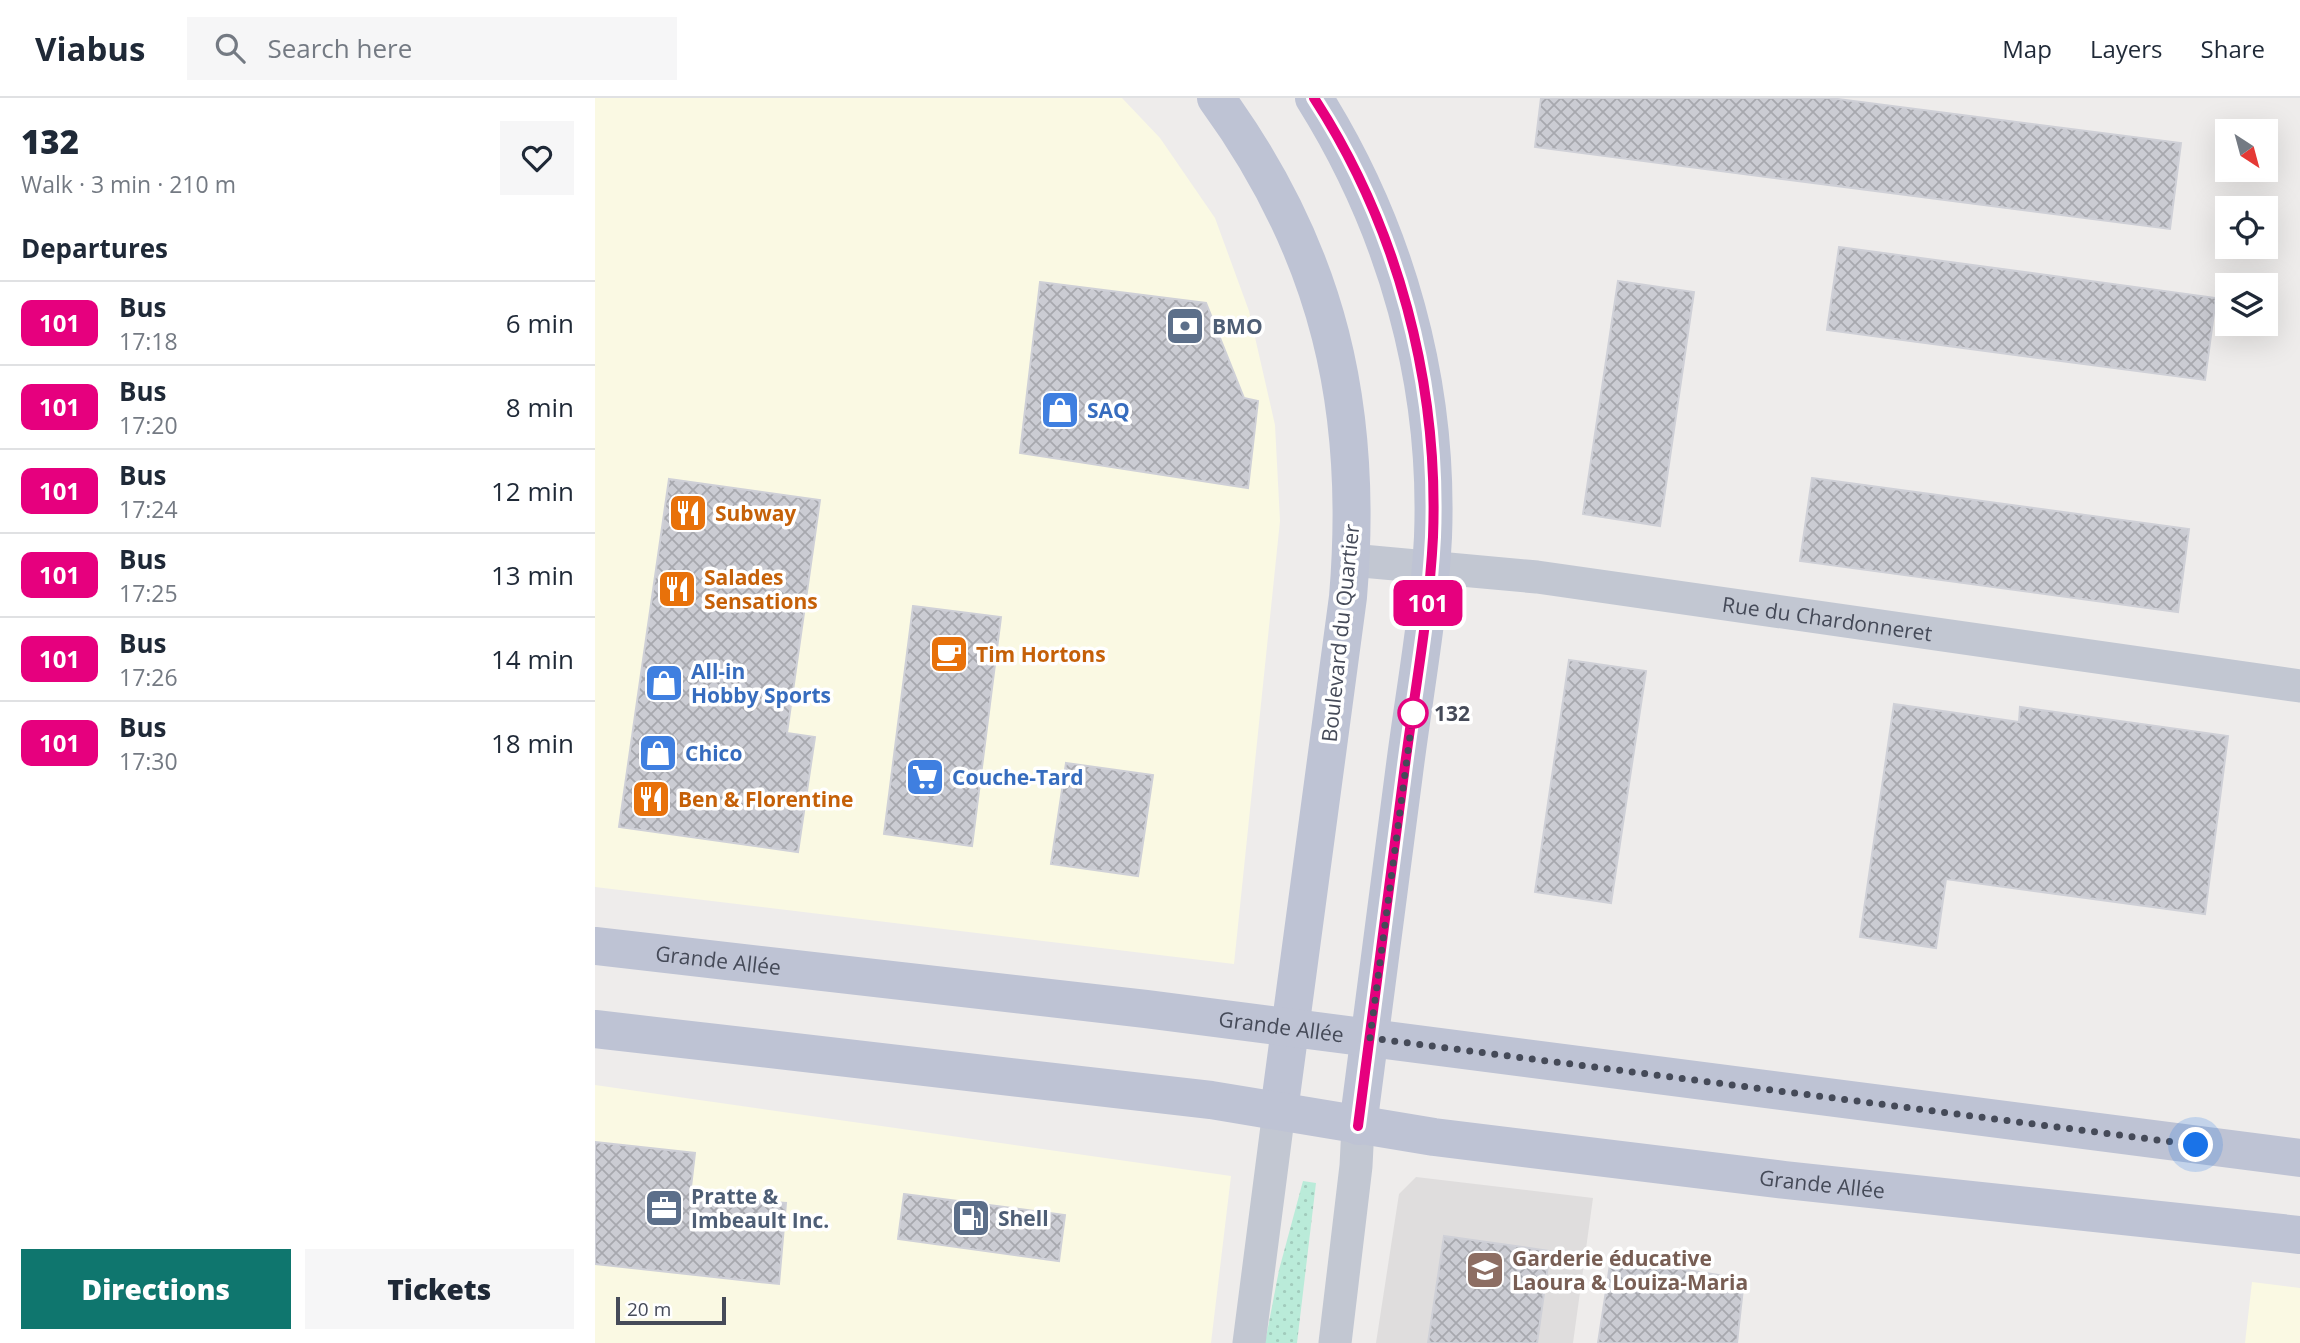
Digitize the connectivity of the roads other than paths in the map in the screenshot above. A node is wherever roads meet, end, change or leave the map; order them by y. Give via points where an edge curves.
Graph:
1 (1216, 98) edge
2 (1314, 98) edge
3 (1351, 560) junction
4 (1431, 566) junction
5 (2300, 686) edge
6 (595, 946) edge
7 (1291, 1027) junction
8 (595, 1029) edge
9 (1370, 1038) junction
10 (1279, 1111) junction
11 (1358, 1126) junction
12 (2300, 1158) edge
13 (2300, 1235) edge
14 (1249, 1343) edge
15 (1335, 1343) edge

1 - 3 main road, Boulevard du Quartier via 1281,202 1320,294 1341,372 1348,427
2 - 4 main road via 1371,205 1407,306 1431,452
3 - 4 street, Rue du Chardonneret
3 - 7 main road, Boulevard du Quartier
4 - 5 street, Rue du Chardonneret via 1718,601
4 - 9 main road
6 - 7 main road, Grande Allée
7 - 9 main road, Grande Allée
7 - 10 main road, Boulevard du Quartier
8 - 10 main road, Grande Allée
9 - 11 main road
9 - 12 main road, Grande Allée
10 - 11 main road, Grande Allée
10 - 14 street
11 - 13 main road, Grande Allée via 1785,1180
11 - 15 street

